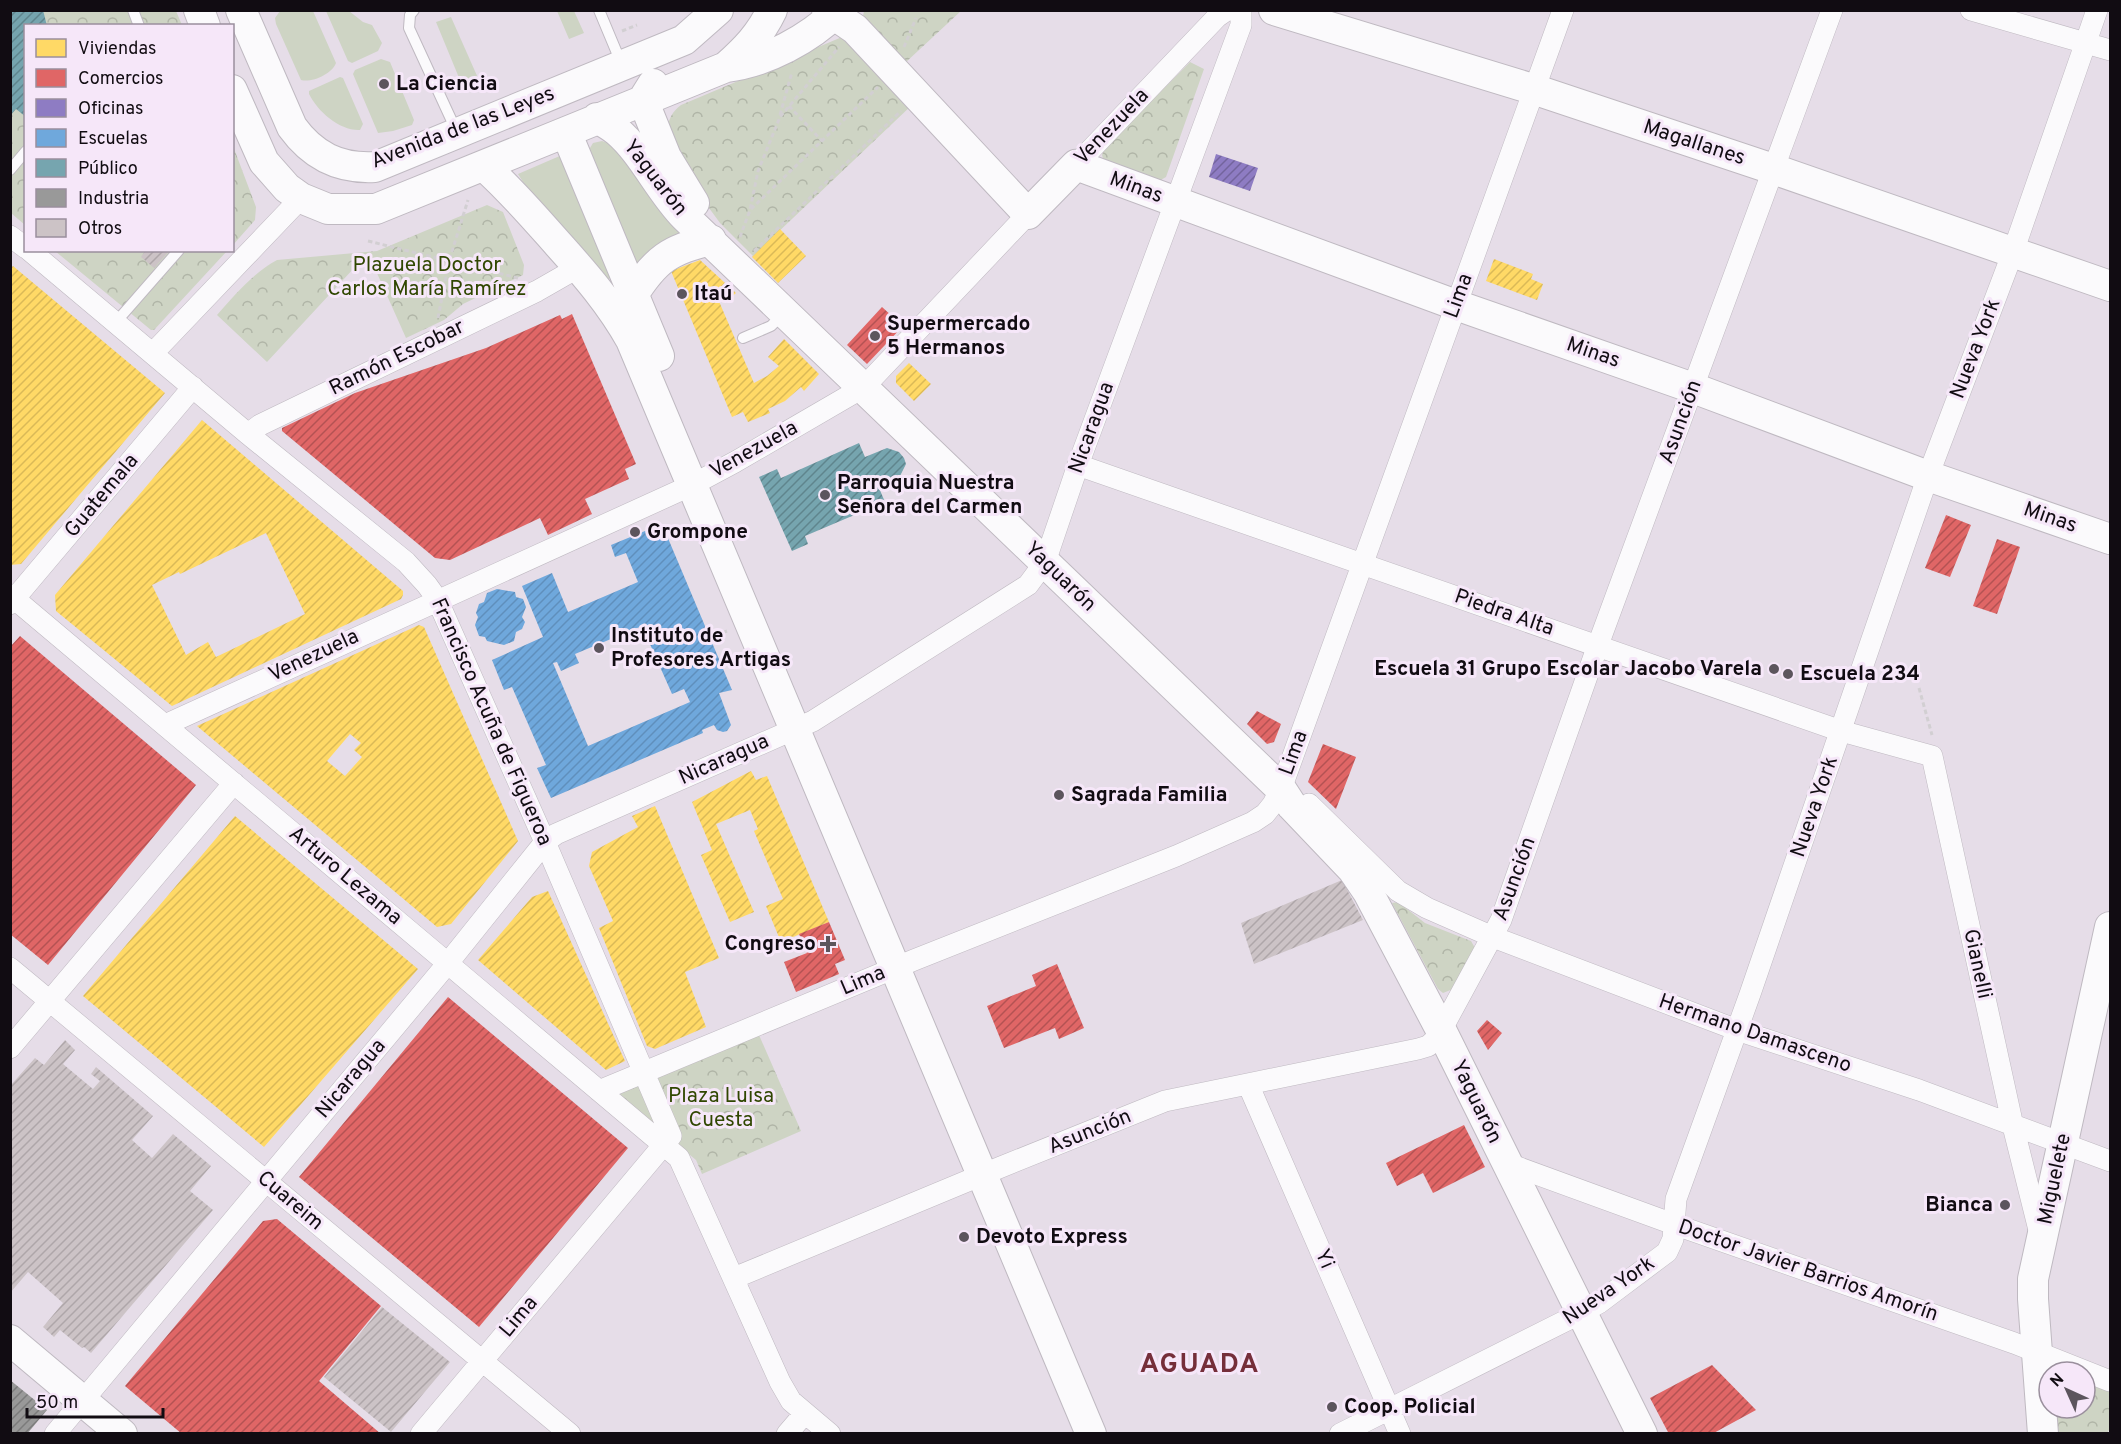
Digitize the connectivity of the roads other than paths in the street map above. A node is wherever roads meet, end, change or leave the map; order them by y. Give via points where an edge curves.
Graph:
1 (199, 10) edge
2 (414, 10) edge
3 (599, 10) edge
4 (718, 10) edge
5 (772, 10) edge
6 (1227, 10) edge
7 (1241, 10) edge
8 (1274, 10) edge
9 (1563, 10) edge
10 (1832, 10) edge
11 (1971, 10) edge
12 (2097, 10) edge
13 (241, 11) edge
14 (836, 19) edge
15 (205, 24) edge
16 (684, 40) junction
17 (2086, 43) junction
18 (2110, 50) edge
19 (622, 65) junction
20 (726, 67) junction
21 (1536, 90) junction
22 (643, 100) junction
23 (236, 103) edge
24 (597, 118) junction
25 (566, 132) junction
26 (457, 133) junction
27 (24, 153) edge
28 (1076, 165) junction
29 (375, 167) junction
30 (1773, 169) junction
31 (10, 170) edge
32 (472, 180) junction
33 (301, 198) junction
34 (1175, 202) junction
35 (1028, 214) junction
36 (10, 236) edge
37 (724, 242) junction
38 (24, 247) edge
39 (31, 252) edge
40 (177, 252) edge
41 (2013, 252) junction
42 (579, 267) junction
43 (2110, 286) edge
44 (633, 295) junction
45 (1456, 305) junction
46 (785, 312) junction
47 (116, 322) junction
48 (743, 338) dead end
49 (153, 353) junction
50 (193, 387) junction
51 (864, 387) junction
52 (1693, 388) junction
53 (248, 434) junction
54 (1078, 465) junction
55 (1928, 476) junction
56 (700, 480) junction
57 (2110, 539) edge
58 (1044, 562) junction
59 (1362, 564) junction
60 (12, 599) edge
61 (437, 600) junction
62 (1598, 645) junction
63 (165, 725) junction
64 (804, 725) junction
65 (1841, 731) junction
66 (1932, 756) joint
67 (234, 783) junction
68 (1281, 789) junction
69 (546, 842) junction
70 (1404, 896) joint
71 (2110, 927) edge
72 (1493, 937) junction
73 (448, 963) junction
74 (904, 964) junction
75 (10, 968) edge
76 (50, 1001) junction
77 (1737, 1030) junction
78 (1442, 1032) junction
79 (10, 1048) edge
80 (644, 1073) junction
81 (1248, 1084) junction
82 (599, 1091) junction
83 (2013, 1126) junction
84 (2063, 1144) junction
85 (672, 1152) junction
86 (2110, 1161) edge
87 (1506, 1162) junction
88 (992, 1171) junction
89 (266, 1181) junction
90 (1676, 1225) junction
91 (2042, 1240) junction
92 (734, 1278) junction
93 (1581, 1313) junction
94 (10, 1340) edge
95 (2037, 1352) junction
96 (482, 1361) junction
97 (2110, 1382) edge
98 (82, 1400) junction
99 (1390, 1410) junction
100 (805, 1413) junction
101 (55, 1434) edge
102 (122, 1434) edge
103 (421, 1434) edge
104 (570, 1434) edge
105 (788, 1434) edge
106 (830, 1434) edge
107 (1091, 1434) edge
108 (1113, 1434) edge
109 (1340, 1434) edge
110 (1400, 1434) edge
111 (1642, 1434) edge
112 (2043, 1434) edge

1 - 15 street
2 - 26 lane via 409,28
3 - 19 lane
4 - 16 street, Avenida de las Leyes
5 - 20 street, Avenida de las Leyes via 762,31
6 - 28 street, Venezuela
7 - 34 street, Nicaragua via 1241,25
8 - 21 street, Magallanes
9 - 21 street, Lima
10 - 30 street, Asunción
11 - 17 street
12 - 17 street, Nueva York
13 - 29 street, Avenida de las Leyes via 286,115 301,140 330,160 355,168
14 - 20 street, Avenida de las Leyes via 784,50 744,65
14 - 35 street via 855,29
16 - 19 street, Avenida de las Leyes
16 - 22 street
17 - 18 street
17 - 41 street, Nueva York
19 - 26 street, Avenida de las Leyes
20 - 22 street, Avenida de las Leyes
21 - 30 street, Magallanes
21 - 45 street, Lima
22 - 24 street, Avenida de las Leyes
22 - 37 street, Yaguarón via 666,157
23 - 33 street, Avenida de las Leyes via 264,162
24 - 25 street, Avenida de las Leyes
24 - 37 street, Yaguarón via 628,142 674,206
25 - 32 street, Avenida de las Leyes
25 - 44 street
26 - 29 street, Avenida de las Leyes
27 - 31 lane
28 - 34 street, Minas
28 - 35 street, Venezuela
29 - 32 street via 436,170
30 - 41 street, Magallanes
30 - 52 street, Asunción
32 - 33 street, Avenida de las Leyes via 376,209 328,209
32 - 42 street via 521,202
33 - 49 street
34 - 45 street, Minas
34 - 54 street, Nicaragua
35 - 51 street, Venezuela
36 - 38 street, Francisco Acuña de Figueroa
37 - 44 street via 687,245 657,263
37 - 46 street, Yaguarón
39 - 47 street, Francisco Acuña de Figueroa
40 - 47 lane
41 - 43 street, Magallanes
41 - 55 street, Nueva York
42 - 53 street, Ramón Escobar
42 - 56 street via 632,340
44 - 56 street
45 - 52 street, Minas
45 - 59 street, Lima
46 - 48 lane via 771,326
46 - 51 street, Yaguarón
47 - 49 street, Francisco Acuña de Figueroa
49 - 50 street, Francisco Acuña de Figueroa
50 - 53 street, Francisco Acuña de Figueroa
50 - 60 street, Guatemala
51 - 56 street, Venezuela
51 - 58 street, Yaguarón
52 - 55 street, Minas
52 - 62 street, Asunción
53 - 61 street, Francisco Acuña de Figueroa via 406,562
54 - 58 street, Nicaragua
54 - 59 street, Piedra Alta
55 - 57 street, Minas
55 - 65 street, Nueva York
56 - 61 street, Venezuela
56 - 64 street
58 - 64 street, Nicaragua via 1028,585
58 - 68 street, Yaguarón
59 - 62 street, Piedra Alta
59 - 68 street, Lima
60 - 63 street, Arturo Lezama
61 - 63 street, Venezuela
61 - 69 street, Francisco Acuña de Figueroa
62 - 65 street, Piedra Alta
62 - 72 street, Asunción
63 - 67 street, Arturo Lezama
64 - 69 street, Nicaragua via 556,834
64 - 74 street
65 - 66 street, Piedra Alta
65 - 77 street, Nueva York
66 - 83 street, Gianelli
67 - 73 street, Arturo Lezama
67 - 76 street
68 - 70 street, Yaguarón via 1315,810
68 - 74 street, Lima via 1265,814 1253,822
68 - 78 street, Yaguarón via 1368,892
69 - 73 street, Nicaragua
69 - 80 street, Francisco Acuña de Figueroa
70 - 72 street, Hermano Damasceno
71 - 84 street, Miguelete
72 - 77 street, Hermano Damasceno
72 - 78 street, Asunción
73 - 82 street, Arturo Lezama
73 - 89 street, Nicaragua
74 - 80 street, Lima
74 - 88 street
75 - 76 street, Cuareim
76 - 79 street
76 - 89 street, Cuareim
77 - 83 street, Hermano Damasceno via 1920,1090
77 - 90 street, Nueva York via 1676,1199
78 - 81 street, Asunción via 1424,1048
78 - 87 street, Yaguarón
80 - 82 street, Lima
80 - 85 street, Francisco Acuña de Figueroa via 671,1136
81 - 88 street, Asunción via 1166,1101
81 - 99 street, Yi
82 - 85 street, Arturo Lezama
83 - 84 street, Hermano Damasceno
83 - 91 street, Gianelli
84 - 86 street, Hermano Damasceno
84 - 91 street, Miguelete
85 - 92 street
85 - 96 street, Lima
87 - 90 street, Doctor Javier Barrios Amorín
87 - 93 street, Yaguarón
88 - 92 street, Asunción
88 - 107 street
88 - 108 street
89 - 96 street, Cuareim
89 - 98 street, Nicaragua
90 - 93 street, Nueva York via 1667,1252
90 - 95 street, Doctor Javier Barrios Amorín
91 - 95 street, Miguelete via 2034,1280
92 - 100 street via 780,1382 791,1401
93 - 99 street, Nueva York
93 - 111 street, Yaguarón
94 - 98 street
95 - 97 street, Doctor Javier Barrios Amorín
95 - 112 street, Miguelete
96 - 103 street, Lima
96 - 104 street, Cuareim
98 - 101 street, Nicaragua
98 - 102 street
99 - 109 street, Nueva York
99 - 110 street, Yi
100 - 105 street
100 - 106 street

